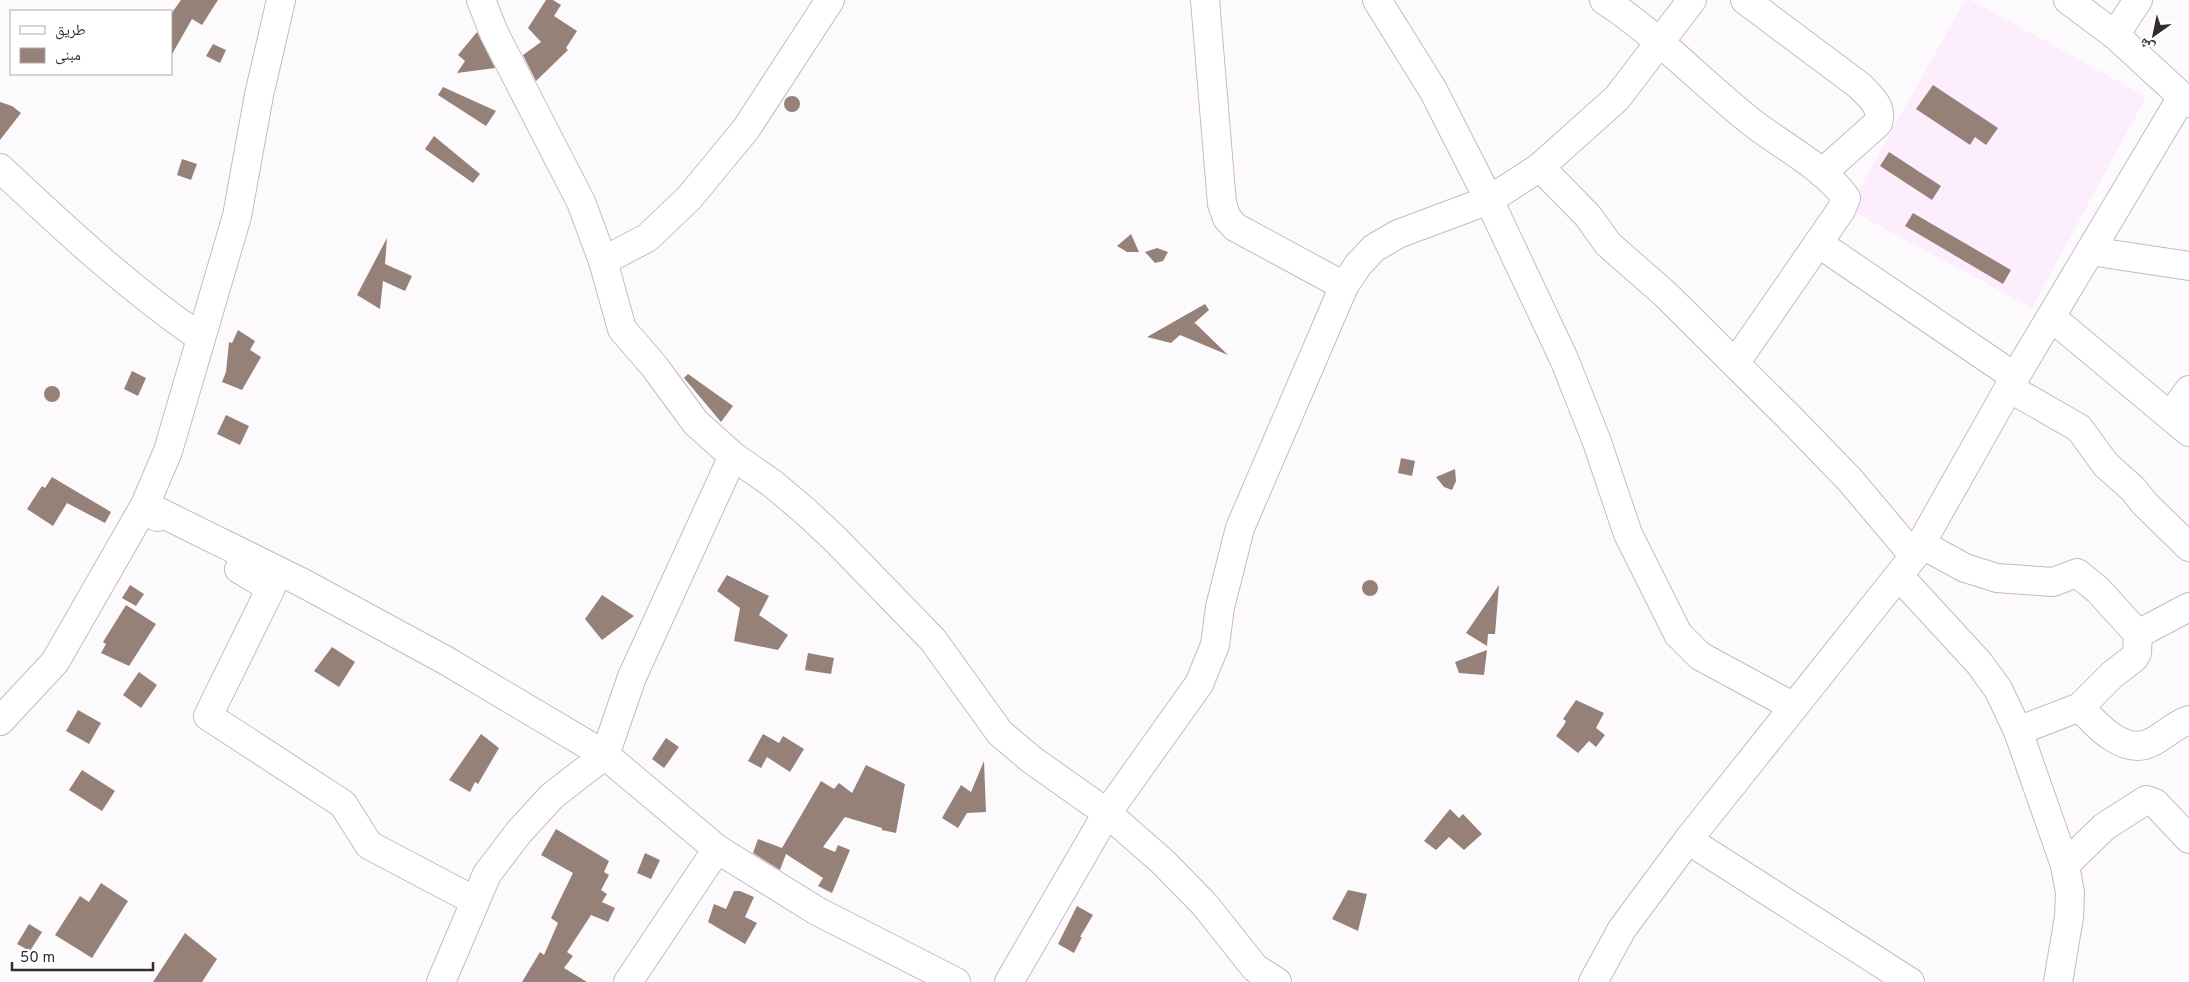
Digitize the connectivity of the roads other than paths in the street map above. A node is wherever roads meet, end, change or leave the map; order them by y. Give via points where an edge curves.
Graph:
1 (281, 0) edge
2 (481, 0) edge
3 (830, 0) edge
4 (1205, 0) edge
5 (1377, 0) edge
6 (1604, 0) edge
7 (1692, 0) edge
8 (1746, 0) edge
9 (2068, 0) edge
10 (2138, 0) edge
11 (2115, 35) junction
12 (1661, 43) junction
13 (2185, 100) edge
14 (1540, 167) junction
15 (0, 168) edge
16 (1822, 173) junction
17 (1489, 200) junction
18 (1818, 243) junction
19 (2090, 251) junction
20 (603, 261) junction
21 (2189, 266) edge
22 (1344, 286) junction
23 (2051, 317) junction
24 (201, 338) junction
25 (1736, 362) junction
26 (2012, 383) junction
27 (2189, 390) edge
28 (2180, 423) edge
29 (733, 456) junction
30 (145, 505) junction
31 (2189, 548) edge
32 (1911, 558) junction
33 (2189, 607) edge
34 (2138, 634) junction
35 (2080, 706) junction
36 (1794, 707) junction
37 (2189, 720) edge
38 (0, 721) edge
39 (2018, 731) junction
40 (605, 755) junction
41 (1107, 813) junction
42 (2189, 839) edge
43 (1688, 840) junction
44 (718, 849) junction
45 (2065, 865) junction
46 (475, 901) junction
47 (1596, 981) edge
48 (441, 982) edge
49 (628, 982) edge
50 (956, 982) edge
51 (1009, 982) edge
52 (1277, 982) edge
53 (1910, 982) edge
54 (2058, 982) edge

1 - 24 street via 259,95 237,216
2 - 20 street via 494,33 581,202
3 - 20 street via 746,129 688,198 647,238
4 - 22 street via 1222,204 1227,218 1235,227
5 - 17 street via 1432,90
6 - 12 street
7 - 12 street
8 - 16 street via 1860,86 1876,102 1880,114 1878,123
9 - 11 street
10 - 11 street
11 - 13 street
12 - 14 street via 1617,98
12 - 16 street via 1754,124
13 - 19 street
14 - 17 street
14 - 25 street via 1588,216 1608,244
15 - 24 street via 94,255 152,304
16 - 18 street via 1846,198
17 - 22 street via 1382,243 1358,265
17 - 36 street via 1564,359 1628,534 1678,634 1700,656
18 - 25 street
18 - 26 street
19 - 21 street
19 - 23 street
20 - 29 street via 622,329 696,422
22 - 41 street via 1240,528 1220,607 1215,645 1199,684
23 - 26 street
23 - 28 street
24 - 30 street via 168,451
25 - 32 street via 1850,480
26 - 31 street via 2079,428 2106,465 2134,489
26 - 32 street
27 - 28 street
29 - 40 street via 632,677
29 - 41 street via 806,512 933,640 1000,733
30 - 38 street via 56,662
30 - 40 street via 303,583 429,651
30 - 46 street via 171,531 271,588 208,716 343,804 369,845
32 - 34 street via 1997,578 2053,582 2077,573 2098,590
32 - 36 street
32 - 39 street via 1998,689
33 - 34 street
34 - 35 street via 2134,658
35 - 37 street via 2112,737 2139,746 2152,743 2177,724
35 - 39 street
36 - 43 street
39 - 45 street
40 - 44 street
40 - 46 street via 552,796 519,832 487,874
41 - 51 street
41 - 52 street via 1205,905 1255,968
42 - 45 street via 2155,803 2146,800 2104,827
43 - 47 street via 1622,929
43 - 53 street
44 - 49 street
44 - 50 street via 817,912
45 - 54 street via 2070,893 2069,918
46 - 48 street

